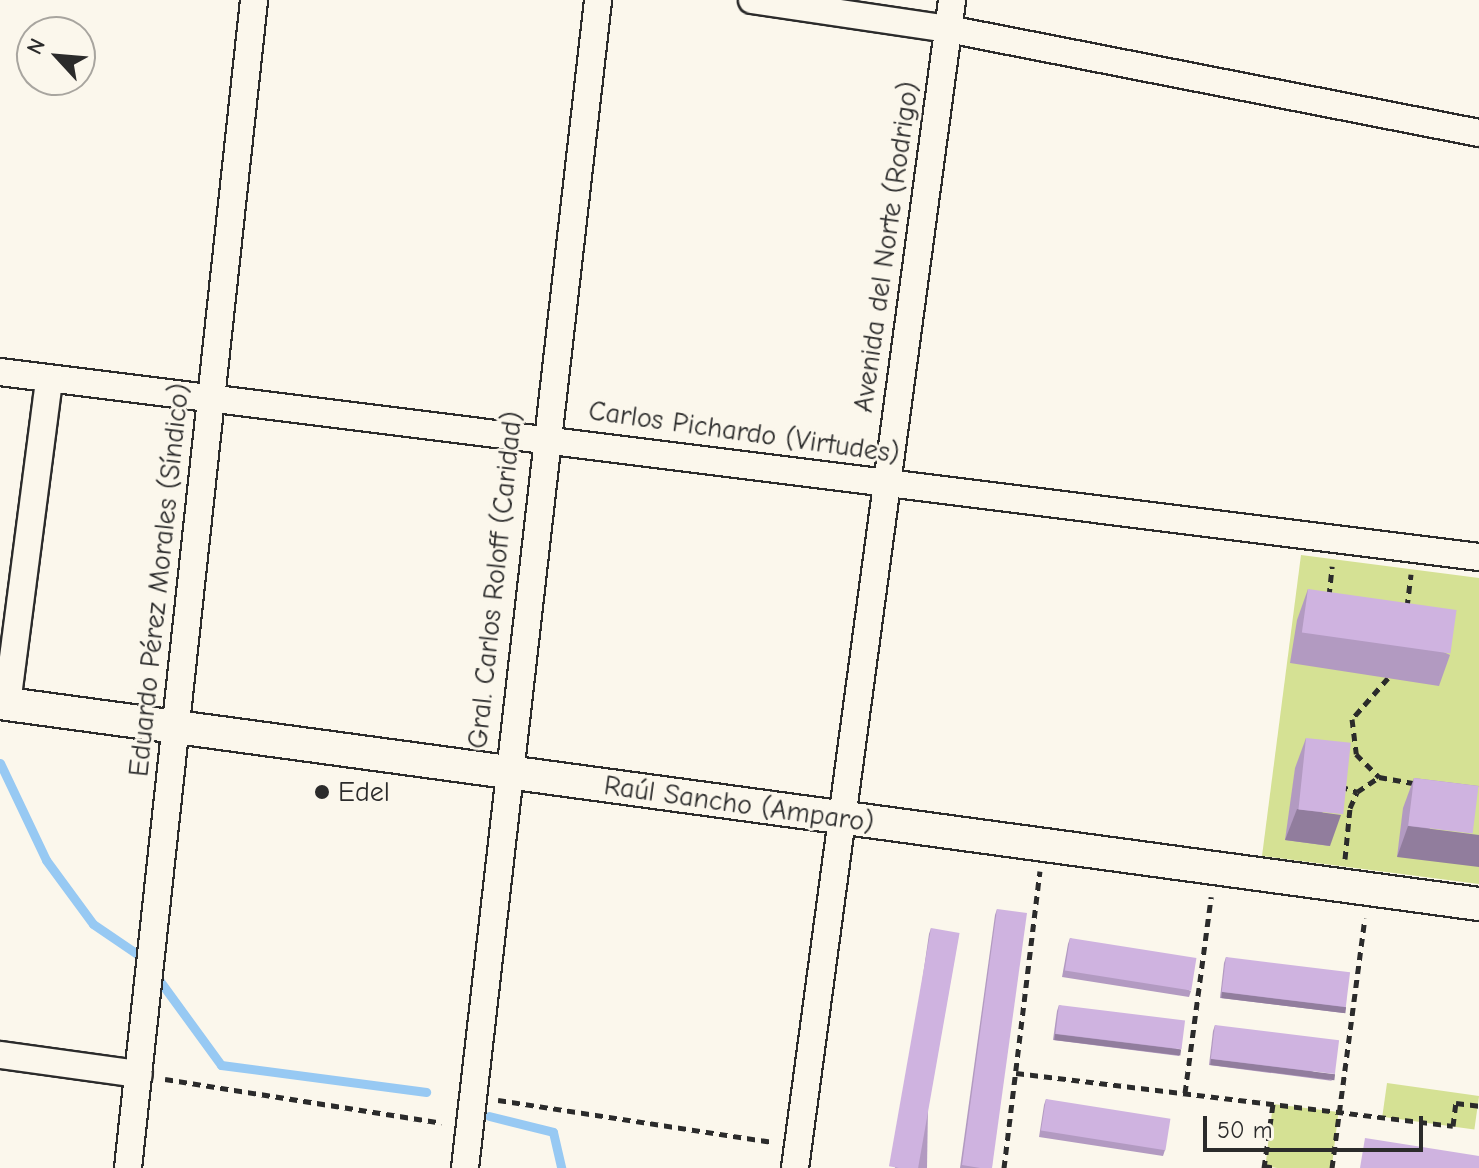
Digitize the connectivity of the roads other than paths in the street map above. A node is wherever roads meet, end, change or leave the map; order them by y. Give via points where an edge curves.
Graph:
1 (254, 0) edge
2 (598, 0) edge
3 (752, 0) edge
4 (952, 0) edge
5 (948, 29) junction
6 (1479, 133) edge
7 (0, 372) edge
8 (49, 379) junction
9 (212, 398) junction
10 (542, 437) junction
11 (887, 484) junction
12 (1479, 557) edge
13 (4, 704) edge
14 (175, 721) junction
15 (507, 769) junction
16 (842, 820) junction
17 (1479, 904) edge
18 (0, 1055) edge
19 (139, 1074) junction
20 (128, 1168) edge
21 (465, 1168) edge
22 (795, 1168) edge

1 - 9 street, Eduardo Pérez Morales (Síndico)
2 - 10 street, Gral. Carlos Roloff (Caridad)
3 - 5 street
4 - 5 street, Avenida del Norte (Rodrigo)
5 - 6 street
5 - 11 street, Avenida del Norte (Rodrigo)
7 - 8 street, Carlos Pichardo (Virtudes)
8 - 9 street, Carlos Pichardo (Virtudes)
8 - 13 street
9 - 10 street, Carlos Pichardo (Virtudes)
9 - 14 street, Eduardo Pérez Morales (Síndico)
10 - 11 street, Carlos Pichardo (Virtudes)
10 - 15 street, Gral. Carlos Roloff (Caridad)
11 - 12 street, Carlos Pichardo (Virtudes)
11 - 16 street, Avenida del Norte (Rodrigo)
13 - 14 street, Raúl Sancho (Amparo)
14 - 15 street, Raúl Sancho (Amparo)
14 - 19 street, Eduardo Pérez Morales (Síndico)
15 - 16 street, Raúl Sancho (Amparo)
15 - 21 street, Gral. Carlos Roloff (Caridad)
16 - 17 street, Raúl Sancho (Amparo)
16 - 22 street, Avenida del Norte (Rodrigo)
18 - 19 street
19 - 20 street, Eduardo Pérez Morales (Síndico)

